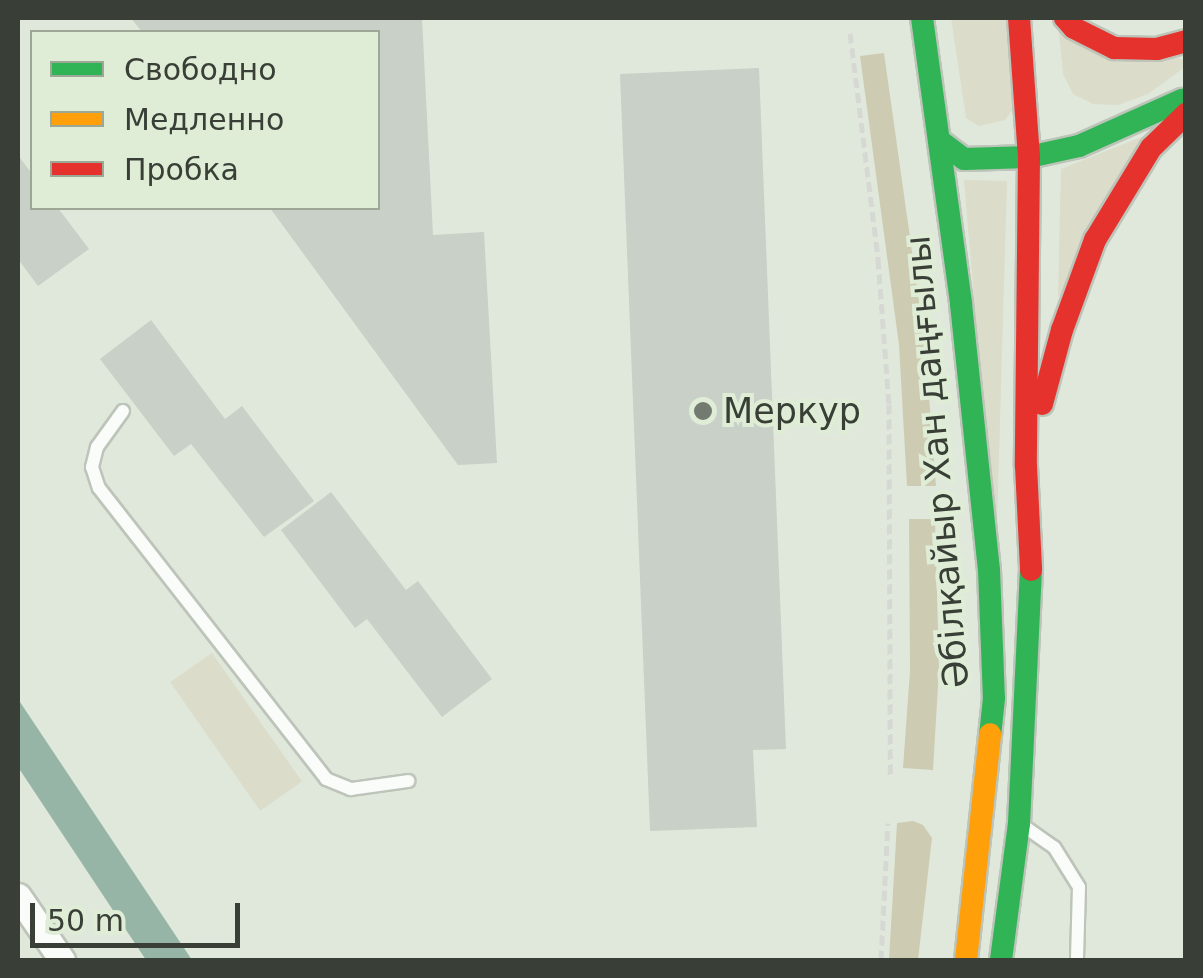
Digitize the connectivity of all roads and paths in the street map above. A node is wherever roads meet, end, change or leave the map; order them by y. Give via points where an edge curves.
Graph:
1 (922, 18) edge
2 (1019, 18) edge
3 (1065, 18) edge
4 (850, 33) dead end
5 (1186, 41) edge
6 (1186, 99) edge
7 (1186, 114) edge
8 (940, 141) junction
9 (1029, 157) junction
10 (123, 411) dead end
11 (1026, 466) junction
12 (890, 775) dead end
13 (408, 781) dead end
14 (888, 822) dead end
15 (1019, 823) junction
16 (18, 896) edge
17 (62, 960) edge
18 (880, 960) edge
19 (966, 960) edge
20 (1001, 960) edge
21 (1077, 960) edge

1 - 8 main road, Әбілқайыр Хан даңғылы
2 - 9 main road, Әбілқайыр Хан даңғылы
3 - 5 main road via 1114,48 1157,49
4 - 12 path via 889,404
6 - 9 main road via 1079,146
7 - 11 main road via 1151,148 1095,240 1062,330
8 - 9 main road via 964,159
8 - 19 main road, Әбілқайыр Хан даңғылы via 989,570 994,698
9 - 11 main road, Әбілқайыр Хан даңғылы
10 - 13 lane via 98,446 92,468 123,518 326,778 351,789
11 - 15 main road, Әбілқайыр Хан даңғылы via 1031,572
14 - 18 path
15 - 20 main road, Әбілқайыр Хан даңғылы
15 - 21 lane via 1054,847 1079,887
16 - 17 street

